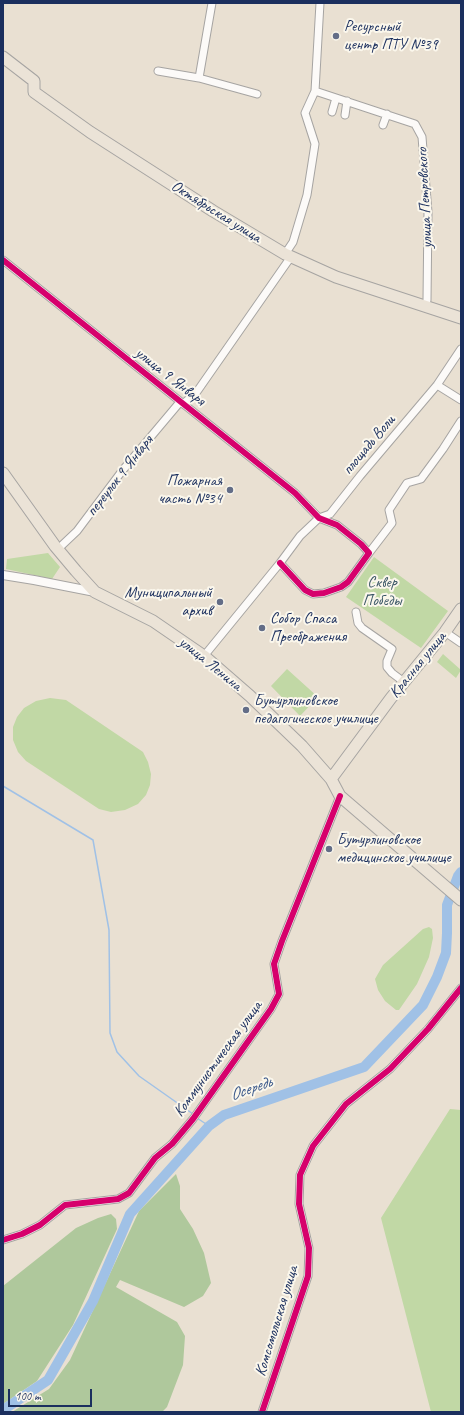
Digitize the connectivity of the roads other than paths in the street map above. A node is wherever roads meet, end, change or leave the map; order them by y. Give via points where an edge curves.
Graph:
1 (212, 3) edge
2 (320, 3) edge
3 (3, 57) edge
4 (158, 71) dead end
5 (199, 78) junction
6 (315, 91) junction
7 (257, 94) dead end
8 (336, 98) junction
9 (347, 101) junction
10 (332, 112) dead end
11 (387, 114) junction
12 (345, 115) dead end
13 (383, 125) dead end
14 (288, 256) junction
15 (3, 260) edge
16 (425, 307) junction
17 (461, 318) edge
18 (461, 349) edge
19 (437, 385) junction
20 (461, 400) edge
21 (182, 403) junction
22 (461, 420) edge
23 (3, 473) edge
24 (319, 518) junction
25 (58, 549) junction
26 (369, 553) junction
27 (280, 563) junction
28 (3, 575) edge
29 (95, 592) junction
30 (461, 609) edge
31 (356, 612) dead end
32 (445, 632) junction
33 (461, 643) edge
34 (204, 656) junction
35 (404, 682) junction
36 (331, 779) junction
37 (340, 796) junction
38 (461, 900) edge
39 (461, 988) edge
40 (3, 1240) edge
41 (262, 1412) edge

1 - 5 street
2 - 6 street
3 - 14 main road, Октябрьская улица via 34,82 34,92 90,132
4 - 5 street
5 - 7 street
6 - 8 street, улица Петровского
6 - 14 street via 305,113 315,144 307,195
8 - 9 street, улица Петровского
8 - 10 street
9 - 11 street, улица Петровского
9 - 12 street
11 - 13 street
11 - 16 street, улица Петровского via 415,124 422,137 428,212
14 - 16 main road, Октябрьская улица via 336,277
14 - 21 street, переулок 9 Января via 288,261 196,393
15 - 21 street, улица 9 Января
16 - 17 main road, Октябрьская улица
18 - 19 street, площадь Воли
19 - 20 street
19 - 24 street, площадь Воли via 330,514
21 - 24 street, улица 9 Января via 295,493
21 - 25 street, переулок 9 Января via 122,471 78,532
22 - 26 street via 421,479 407,483 389,510 392,523
23 - 25 main road
24 - 26 street via 337,525
24 - 27 street, площадь Воли via 300,536
25 - 29 main road
26 - 27 street via 348,582 324,593 313,594 305,590
27 - 34 street, площадь Воли
28 - 29 street, улица Ленина
29 - 34 main road, улица Ленина via 153,621
30 - 32 main road, Красная улица
31 - 35 street via 362,628 392,649 387,667
32 - 33 street
32 - 35 main road, Красная улица
34 - 36 main road, улица Ленина via 302,746
35 - 36 main road, Красная улица
36 - 37 main road, улица Ленина
37 - 38 main road, улица Ленина
37 - 40 street, Коммунистическая улица via 274,964 279,994 199,1111 172,1144 155,1158 129,1193 118,1199 65,1206 40,1225
39 - 41 street, Комсомольская улица via 390,1070 346,1104 313,1146 300,1175 299,1204 310,1248 308,1276

